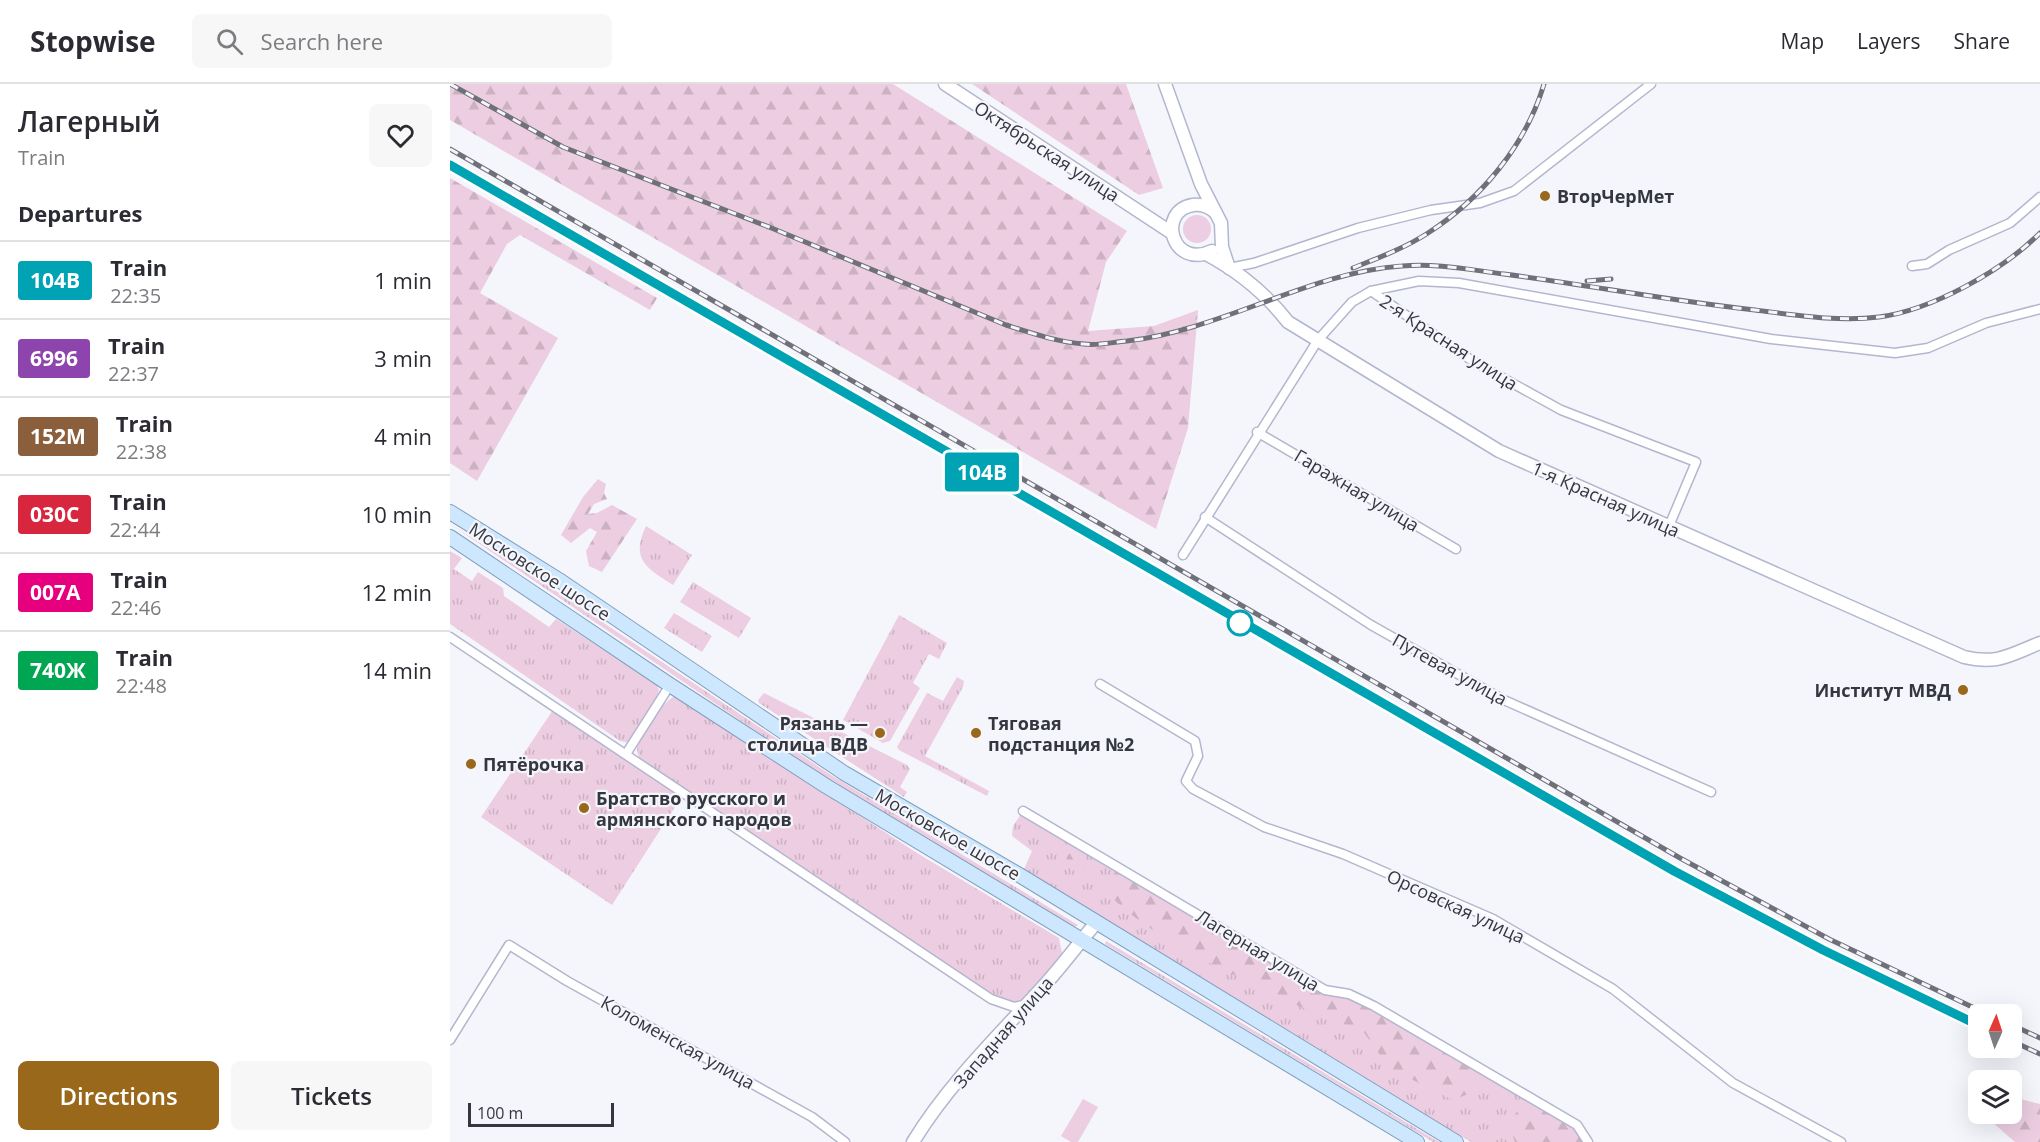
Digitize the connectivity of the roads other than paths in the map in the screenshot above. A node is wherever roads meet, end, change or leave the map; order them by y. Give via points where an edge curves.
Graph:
1 (945, 84) edge
2 (1165, 84) edge
3 (1651, 84) edge
4 (1201, 184) junction
5 (2040, 197) edge
6 (1195, 205) junction
7 (1218, 215) junction
8 (1175, 217) junction
9 (1150, 219) junction
10 (1172, 233) junction
11 (1221, 239) junction
12 (1206, 254) junction
13 (1912, 266) dead end
14 (1229, 268) junction
15 (1371, 291) junction
16 (2040, 309) edge
17 (1318, 340) junction
18 (1257, 432) junction
19 (450, 512) edge
20 (1205, 517) junction
21 (1669, 526) junction
22 (450, 537) edge
23 (1456, 549) dead end
24 (1183, 555) dead end
25 (450, 637) edge
26 (2040, 643) edge
27 (1100, 684) dead end
28 (670, 685) junction
29 (626, 754) junction
30 (1711, 792) dead end
31 (1023, 811) dead end
32 (1096, 923) junction
33 (1080, 941) junction
34 (1028, 1004) junction
35 (450, 1040) edge
36 (1587, 1140) edge
37 (845, 1142) edge
38 (913, 1142) edge
39 (1417, 1142) edge
40 (1456, 1142) edge
41 (1841, 1142) edge

1 - 9 street, Октябрьская улица
2 - 4 street
3 - 14 street via 1499,198 1358,228
4 - 6 street via 1203,190
4 - 7 street
5 - 13 street via 2010,223 1949,250 1928,264
6 - 7 street
6 - 8 street
7 - 11 street
8 - 9 street
8 - 10 street
9 - 10 street, Октябрьская улица
10 - 12 street via 1186,253
11 - 12 street
11 - 14 street
12 - 14 street, 1-я Красная улица
14 - 17 street, 1-я Красная улица via 1271,300 1288,322
15 - 16 street via 1419,281 1459,284 1771,339 1895,353 1928,348 1986,323
15 - 17 street, 2-я Красная улица via 1352,302
15 - 21 street, 2-я Красная улица via 1474,362 1561,410 1696,462
17 - 18 street, 2-я Красная улица
17 - 21 street, 1-я Красная улица via 1499,451
18 - 20 street, 2-я Красная улица
18 - 23 street, Гаражная улица
19 - 32 main road, Московское шоссе via 562,582 844,773
20 - 24 street, 2-я Красная улица
20 - 30 street, Путевая улица via 1371,625 1504,700
21 - 26 street, 1-я Красная улица via 1964,657 1984,662
22 - 28 main road, Московское шоссе
25 - 29 street
27 - 41 street, Орсовская улица via 1195,741 1198,756 1186,781 1193,789 1264,827 1343,854 1494,920 1613,989 1733,1083
28 - 29 street
28 - 33 main road, Московское шоссе via 826,786
29 - 34 street via 991,999 1014,1007
31 - 36 street, Лагерная улица via 1325,990 1349,994 1374,1006 1577,1125
32 - 33 street, Западная улица
32 - 40 main road, Московское шоссе
33 - 34 street, Западная улица
33 - 39 main road, Московское шоссе
34 - 38 street, Западная улица via 982,1053
35 - 37 street, Коломенская улица via 508,945 802,1112

